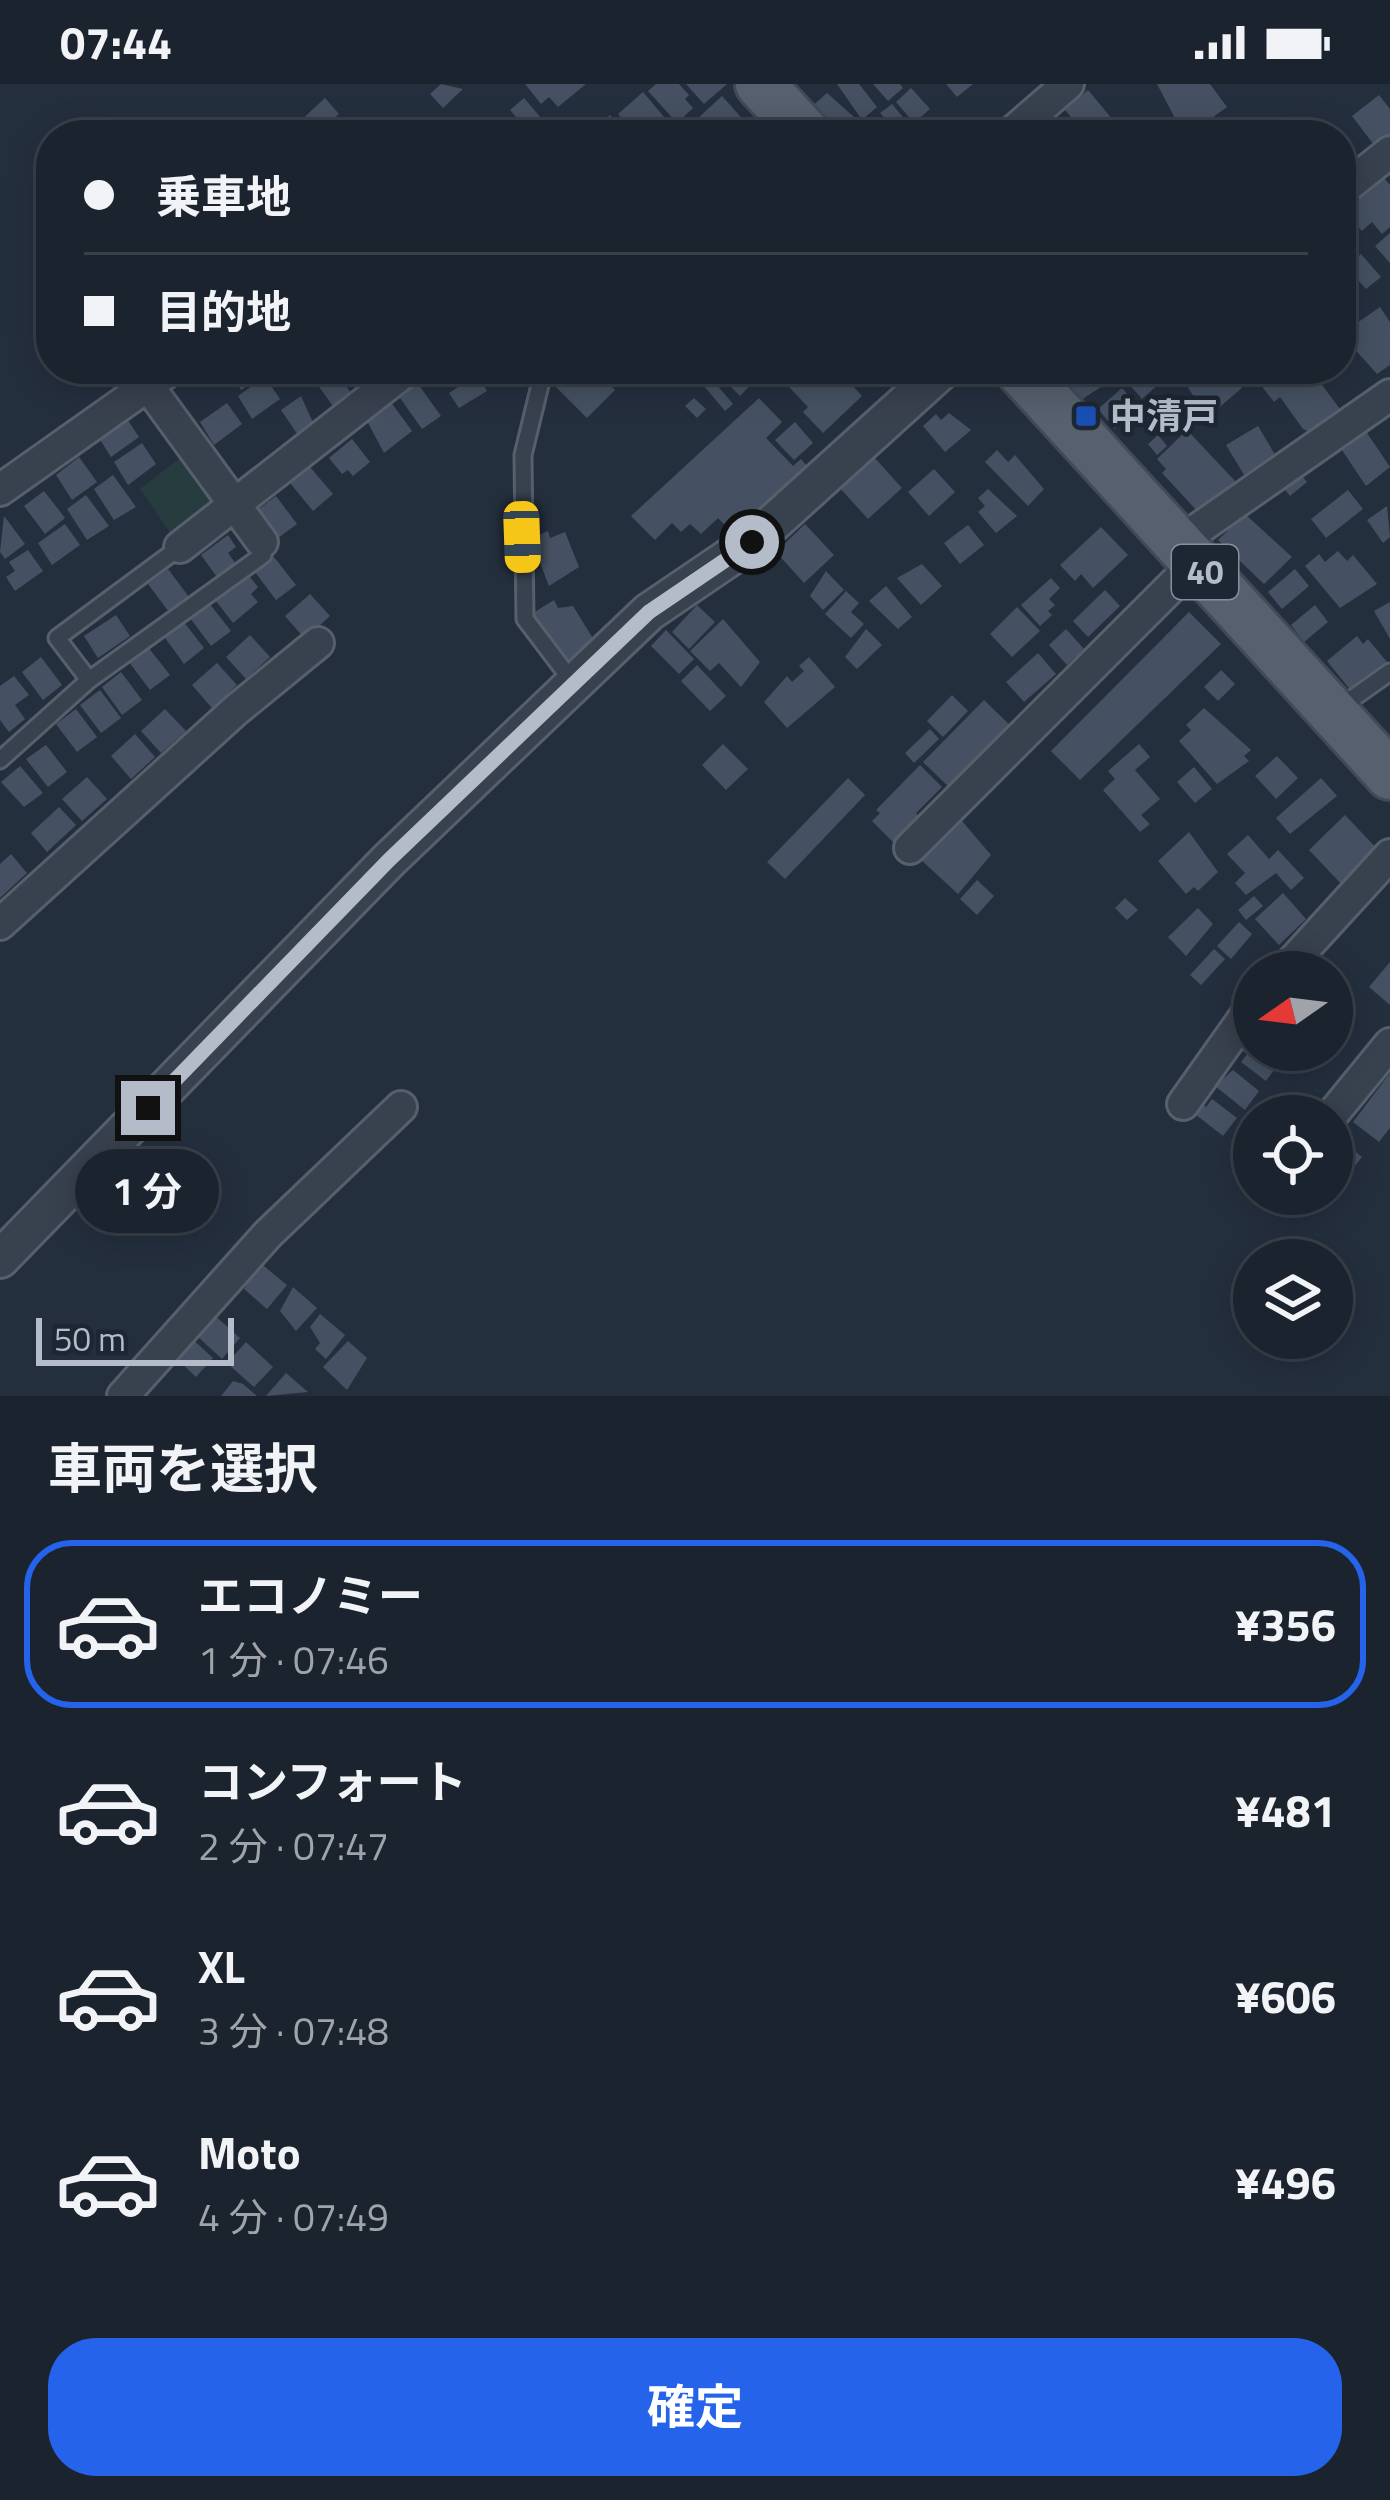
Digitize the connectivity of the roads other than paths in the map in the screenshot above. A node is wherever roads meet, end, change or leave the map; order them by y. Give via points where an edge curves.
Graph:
1 (1068, 84) edge
2 (1026, 120) edge
3 (1390, 152) edge
4 (1356, 179) edge
5 (150, 384) edge
6 (164, 384) edge
7 (389, 384) edge
8 (540, 384) edge
9 (926, 384) edge
10 (1032, 384) edge
11 (1390, 395) edge
12 (0, 490) edge
13 (235, 504) junction
14 (180, 547) joint
15 (263, 548) joint
16 (1187, 552) junction
17 (318, 644) dead end
18 (1390, 672) edge
19 (88, 680) junction
20 (574, 683) junction
21 (1332, 713) junction
22 (0, 760) edge
23 (1390, 775) edge
24 (910, 848) dead end
25 (1390, 855) edge
26 (0, 924) edge
27 (1313, 951) edge
28 (1233, 1038) edge
29 (1390, 1044) edge
30 (1348, 1095) edge
31 (1183, 1104) dead end
32 (401, 1107) dead end
33 (0, 1259) edge
34 (123, 1396) edge

1 - 2 street
3 - 4 street
5 - 12 street
6 - 13 street
7 - 13 street
8 - 20 lane via 523,455 526,619
9 - 20 street via 752,542 667,596
10 - 16 main road, 40
11 - 16 street
13 - 14 street
13 - 15 street
14 - 19 lane via 57,638
15 - 19 lane
16 - 21 main road, 40
16 - 24 street
17 - 26 street
18 - 21 lane
19 - 22 lane
20 - 33 street via 389,860
21 - 23 main road, 40
25 - 27 street via 1338,933
28 - 31 street
29 - 30 street
32 - 34 street via 268,1234

